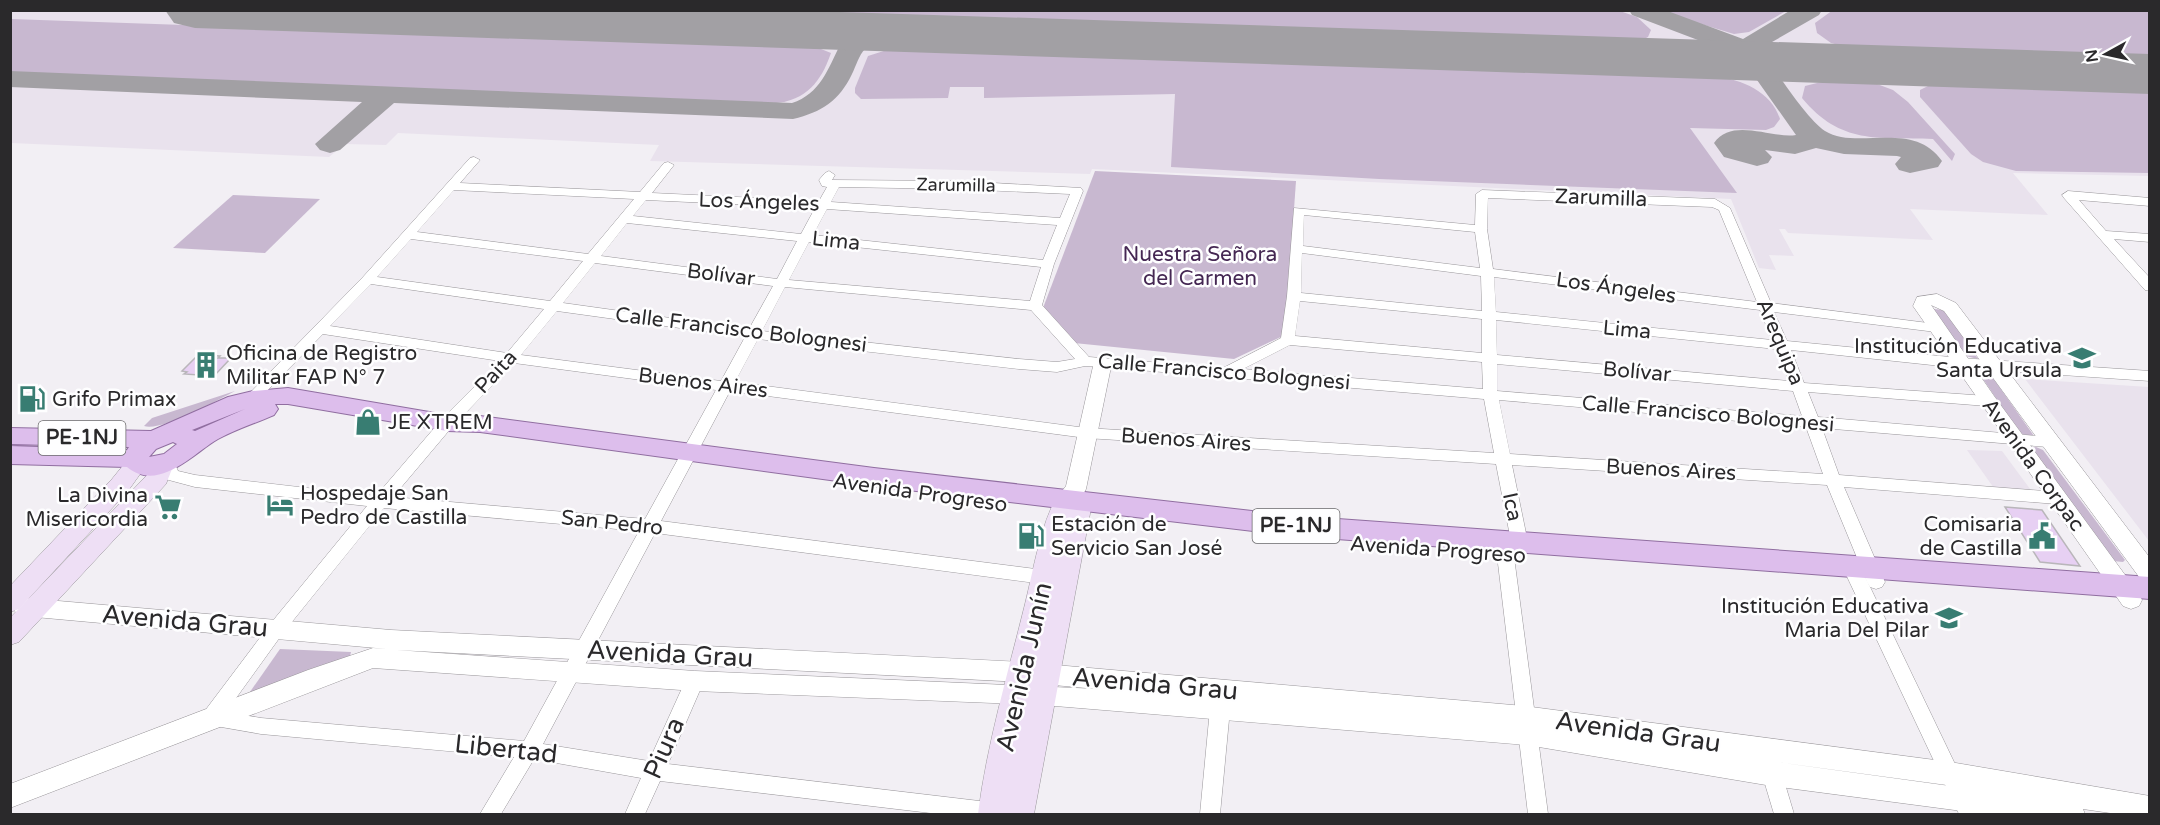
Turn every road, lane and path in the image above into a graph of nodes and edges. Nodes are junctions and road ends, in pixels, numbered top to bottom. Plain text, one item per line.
1 (474, 160) dead end
2 (668, 165) dead end
3 (452, 186) junction
4 (1482, 194) joint
5 (643, 197) junction
6 (2150, 202) edge
7 (1720, 204) joint
8 (824, 205) junction
9 (625, 219) junction
10 (1065, 222) junction
11 (1481, 229) junction
12 (2103, 234) junction
13 (407, 235) junction
14 (806, 238) junction
15 (2150, 238) edge
16 (1297, 249) junction
17 (592, 259) junction
18 (1048, 264) junction
19 (1487, 271) junction
20 (2145, 276) edge
21 (368, 280) junction
22 (781, 283) junction
23 (2150, 287) edge
24 (1294, 296) junction
25 (553, 305) junction
26 (1035, 306) junction
27 (1766, 308) junction
28 (1490, 317) junction
29 (1936, 328) junction
30 (320, 329) junction
31 (753, 334) junction
32 (1288, 339) junction
33 (1782, 345) junction
34 (511, 358) junction
35 (1491, 359) junction
36 (1094, 361) junction
37 (1960, 363) junction
38 (1993, 366) junction
39 (1224, 373) junction
40 (2150, 376) edge
41 (725, 386) junction
42 (1799, 387) junction
43 (1490, 394) junction
44 (251, 399) junction
45 (315, 399) junction
46 (1987, 401) junction
47 (447, 423) junction
48 (1811, 424) junction
49 (1086, 433) junction
50 (10, 436) edge
51 (71, 437) junction
52 (156, 438) junction
53 (2015, 440) junction
54 (2048, 442) junction
55 (189, 446) junction
56 (10, 455) edge
57 (52, 456) junction
58 (688, 457) junction
59 (1502, 460) junction
60 (136, 461) junction
61 (165, 463) junction
62 (1833, 480) junction
63 (2057, 498) junction
64 (380, 502) junction
65 (1073, 504) junction
66 (650, 526) junction
67 (1512, 549) junction
68 (1864, 574) junction
69 (2150, 575) edge
70 (1055, 578) junction
71 (2138, 594) edge
72 (10, 604) edge
73 (36, 608) junction
74 (277, 628) junction
75 (10, 635) edge
76 (583, 650) junction
77 (571, 673) junction
78 (695, 681) junction
79 (1018, 683) junction
80 (1045, 685) junction
81 (1220, 709) junction
82 (211, 718) junction
83 (1526, 725) junction
84 (529, 750) junction
85 (653, 771) junction
86 (1773, 774) junction
87 (1950, 774) junction
88 (10, 796) edge
89 (1965, 806) edge
90 (2150, 808) edge
91 (490, 814) edge
92 (635, 814) edge
93 (999, 814) edge
94 (1020, 814) edge
95 (1210, 814) edge
96 (1538, 814) edge
97 (1784, 814) edge
98 (2072, 814) edge

1 - 3 street
2 - 5 street, Paita
3 - 5 street, Los Ángeles
3 - 13 street
4 - 7 street, Zarumilla
4 - 11 street, Ica
5 - 8 street, Los Ángeles
5 - 9 street, Paita
6 - 12 street
7 - 27 street, Arequipa
8 - 10 street, Los Ángeles
8 - 10 street, Zarumilla
8 - 14 street
9 - 14 street, Lima
9 - 17 street, Paita
10 - 18 street
11 - 16 street
11 - 19 street, Ica
12 - 15 street
12 - 20 street
13 - 17 street, Bolívar
13 - 21 street
14 - 18 street, Lima
14 - 22 street
16 - 19 street, Los Ángeles
16 - 24 street
17 - 22 street, Bolívar
17 - 25 street, Paita
18 - 26 street
19 - 27 street, Los Ángeles
19 - 28 street, Ica
20 - 23 street
21 - 25 street, Calle Francisco Bolognesi
21 - 30 street
22 - 26 street, Bolívar
22 - 31 street
24 - 28 street, Lima
24 - 32 street
25 - 31 street, Calle Francisco Bolognesi
25 - 34 street, Paita
26 - 36 street
27 - 29 street, Los Ángeles
27 - 33 street, Arequipa
28 - 33 street, Lima
28 - 35 street, Ica
29 - 37 street, Avenida Corpac
29 - 38 street, Avenida Corpac
30 - 34 street, Buenos Aires
30 - 44 street
31 - 36 street, Calle Francisco Bolognesi
31 - 41 street
32 - 35 street, Bolívar
32 - 39 street
33 - 37 street, Lima
33 - 42 street, Arequipa
34 - 41 street, Buenos Aires
34 - 47 street, Paita
35 - 42 street, Bolívar
35 - 43 street, Ica
36 - 39 street, Calle Francisco Bolognesi
36 - 49 street, Avenida Junín
37 - 38 street, Lima
37 - 46 street, Avenida Corpac
38 - 40 street, Lima
38 - 54 street, Avenida Corpac
39 - 43 street, Calle Francisco Bolognesi
41 - 49 street, Buenos Aires
41 - 58 street
42 - 46 street, Bolívar
42 - 48 street, Arequipa
43 - 48 street, Calle Francisco Bolognesi
43 - 59 street, Ica
44 - 45 main road, Avenida Progreso / PE-1NJ
44 - 52 main road, Avenida Progreso / PE-1NJ
45 - 47 main road, Avenida Progreso / PE-1NJ
45 - 55 main road, Avenida Progreso / PE-1NJ
46 - 53 street, Avenida Corpac
47 - 58 main road, Avenida Progreso / PE-1NJ
47 - 64 street, Paita
48 - 53 street, Calle Francisco Bolognesi
48 - 62 street, Arequipa
49 - 59 street, Buenos Aires
49 - 65 street, Avenida Junín
50 - 51 main road, PE-1NJ
51 - 52 main road, PE-1NJ
51 - 57 main road
52 - 55 main road, PE-1NJ
52 - 60 main road, PE-1NJ
53 - 54 street, Calle Francisco Bolognesi
53 - 63 street, Avenida Corpac
54 - 69 street, Avenida Corpac
55 - 61 main road, PE-1NJ
56 - 57 main road, PE-1NJ
57 - 60 main road, PE-1NJ
58 - 65 main road, Avenida Progreso / PE-1NJ
58 - 66 street
59 - 62 street, Buenos Aires
59 - 67 street, Ica
60 - 61 main road, PE-1NJ
60 - 72 main road
61 - 64 street, San Pedro
61 - 73 main road
62 - 63 street, Buenos Aires
62 - 68 street, Arequipa
63 - 71 street, Avenida Corpac
64 - 66 street, San Pedro
64 - 74 street, Paita
65 - 67 main road, Avenida Progreso / PE-1NJ
65 - 70 main road, Avenida Junín
66 - 70 street, San Pedro
66 - 76 street
67 - 68 main road, Avenida Progreso / PE-1NJ
67 - 83 street, Ica
68 - 71 main road, Avenida Progreso / PE-1NJ
68 - 87 street, Arequipa
70 - 79 main road, Avenida Junín
70 - 80 main road, Avenida Junín
72 - 73 street, Avenida Grau
73 - 74 street, Avenida Grau
73 - 75 main road
74 - 76 street, Avenida Grau
74 - 82 street, Paita
76 - 77 street
76 - 79 street, Avenida Grau
77 - 78 street, Avenida Grau
77 - 82 street, Avenida Grau
77 - 84 street
78 - 79 street, Avenida Grau
78 - 85 street, Piura
79 - 80 street, Avenida Grau
79 - 93 main road, Avenida Junín
80 - 81 street, Avenida Grau
80 - 83 street, Avenida Grau
80 - 94 main road, Avenida Junín
81 - 83 street, Avenida Grau
81 - 95 street
82 - 84 street, Libertad
82 - 88 street
83 - 86 street, Avenida Grau
83 - 87 street, Avenida Grau
83 - 96 street, Ica
84 - 85 street, Libertad
84 - 91 street
85 - 92 street, Piura
85 - 93 street, Libertad
86 - 89 street, Avenida Grau
86 - 97 street
87 - 89 street, Arequipa
87 - 90 street, Avenida Grau
89 - 98 street, Avenida Grau

